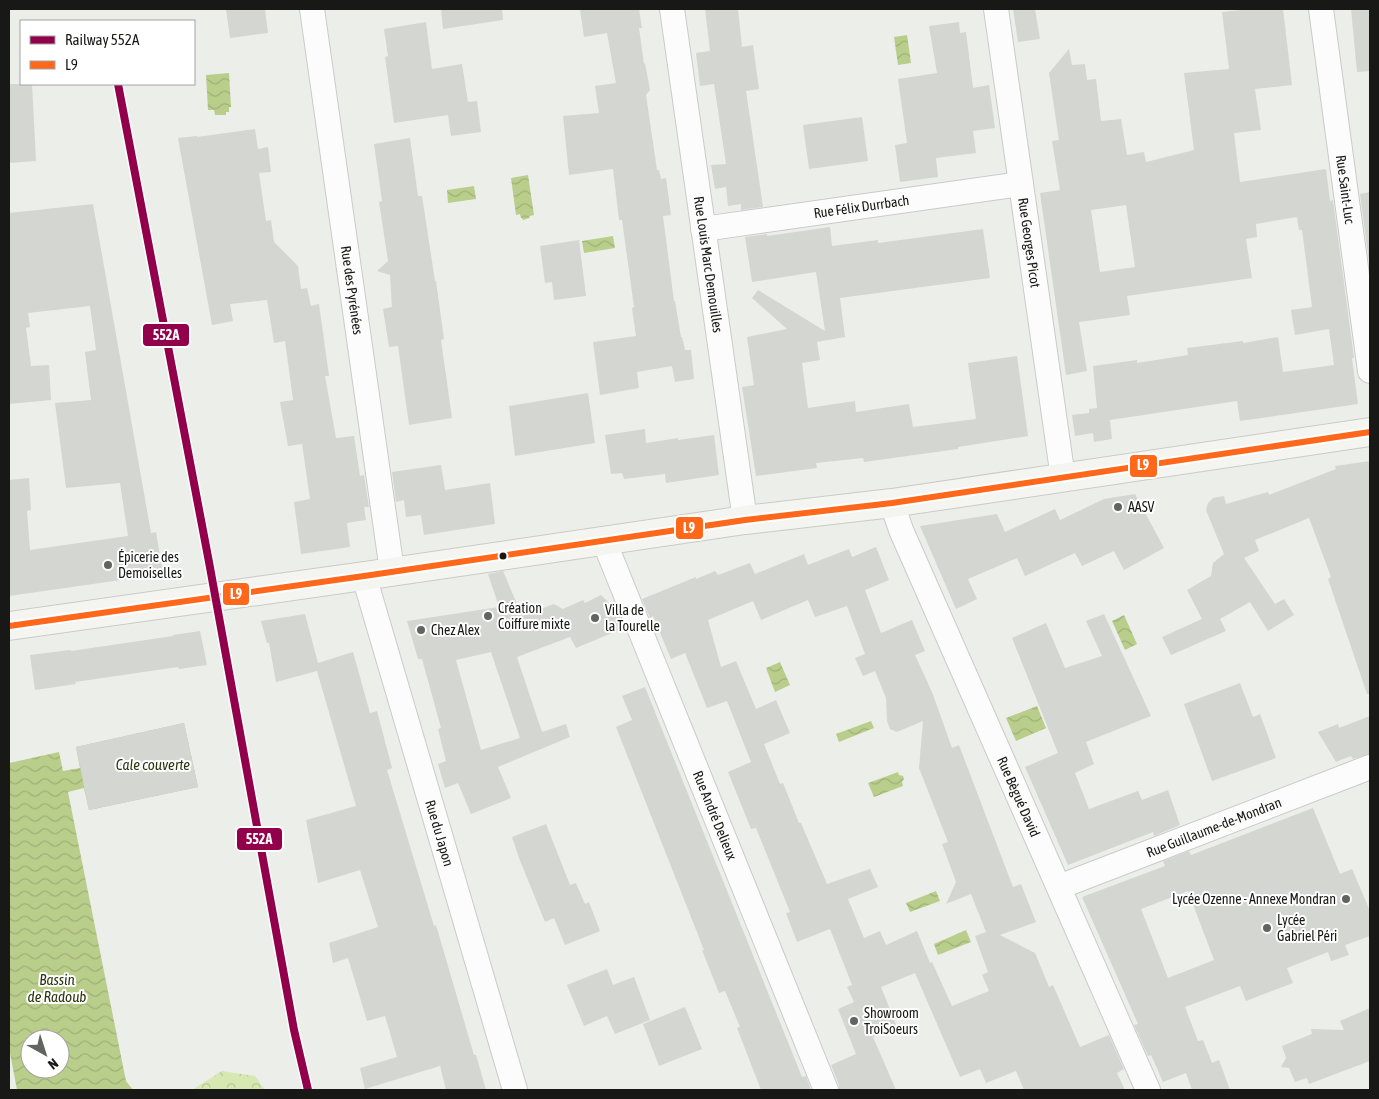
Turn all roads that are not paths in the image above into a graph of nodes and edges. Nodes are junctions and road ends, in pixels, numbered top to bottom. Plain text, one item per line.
1 (313, 9) edge
2 (672, 9) edge
3 (996, 9) edge
4 (1321, 9) edge
5 (1021, 184) junction
6 (703, 229) junction
7 (1370, 371) edge
8 (1370, 432) edge
9 (1063, 478) junction
10 (892, 503) junction
11 (745, 520) junction
12 (604, 541) junction
13 (392, 571) junction
14 (364, 576) junction
15 (9, 626) edge
16 (1370, 767) edge
17 (1059, 887) junction
18 (515, 1090) edge
19 (826, 1090) edge
20 (1148, 1090) edge

1 - 13 street, Rue des Pyrénées
2 - 6 street, Rue Louis Marc Demouilles
3 - 5 street, Rue Georges Picot
4 - 7 street, Rue Saint-Luc
5 - 6 street, Rue Félix Durrbach
5 - 9 street, Rue Georges Picot
6 - 11 street, Rue Louis Marc Demouilles
8 - 9 main road
9 - 10 main road
10 - 11 main road
10 - 17 street, Rue Bègué David
11 - 12 main road
12 - 13 main road
12 - 19 street, Rue André Delieux
13 - 14 main road
14 - 15 main road
14 - 18 street, Rue du Japon
16 - 17 street, Rue Guillaume-de-Mondran
17 - 20 street, Rue Bègué David

